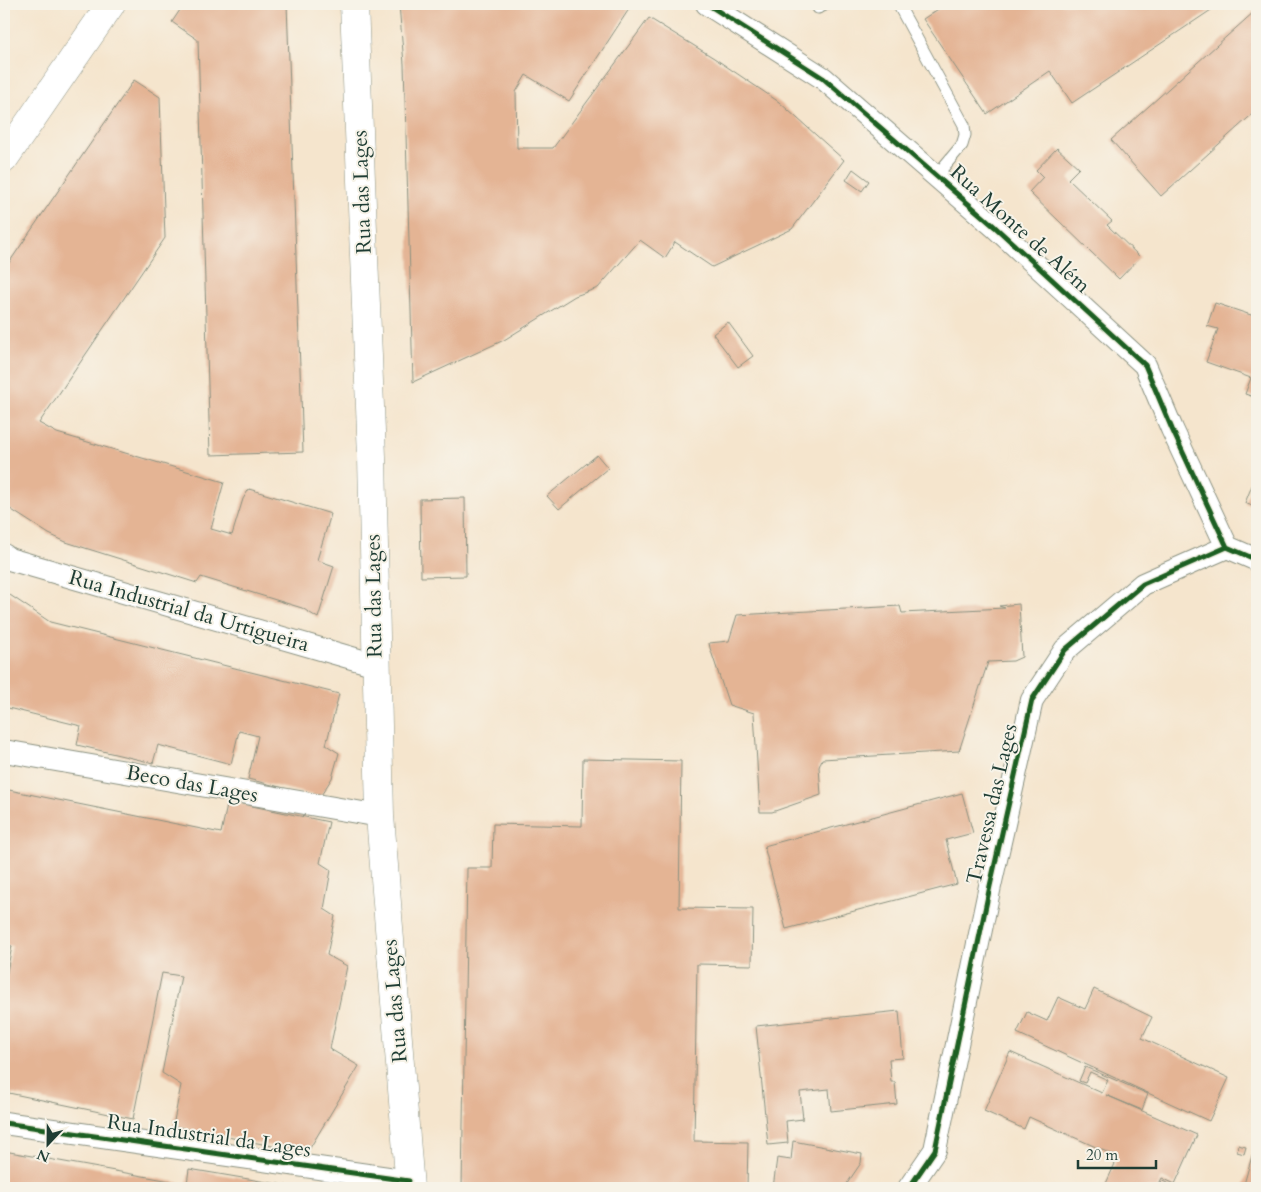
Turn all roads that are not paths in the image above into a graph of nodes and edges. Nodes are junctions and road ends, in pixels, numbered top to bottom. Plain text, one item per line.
1 (110, 4) edge
2 (354, 4) edge
3 (708, 4) edge
4 (898, 4) edge
5 (4, 159) edge
6 (936, 176) junction
7 (1227, 547) junction
8 (4, 555) edge
9 (1257, 560) edge
10 (376, 665) junction
11 (4, 751) edge
12 (380, 816) junction
13 (4, 1123) edge
14 (409, 1185) edge
15 (909, 1188) edge

1 - 5 main road
2 - 10 main road, Rua das Lages
3 - 6 street, Rua Monte de Além
4 - 6 lane
6 - 7 street, Rua Monte de Além
7 - 9 street
7 - 15 street, Travessa das Lages
8 - 10 street, Rua Industrial da Urtigueira
10 - 12 main road, Rua das Lages
11 - 12 street, Beco das Lages
12 - 14 main road, Rua das Lages
13 - 14 street, Rua Industrial da Lages

